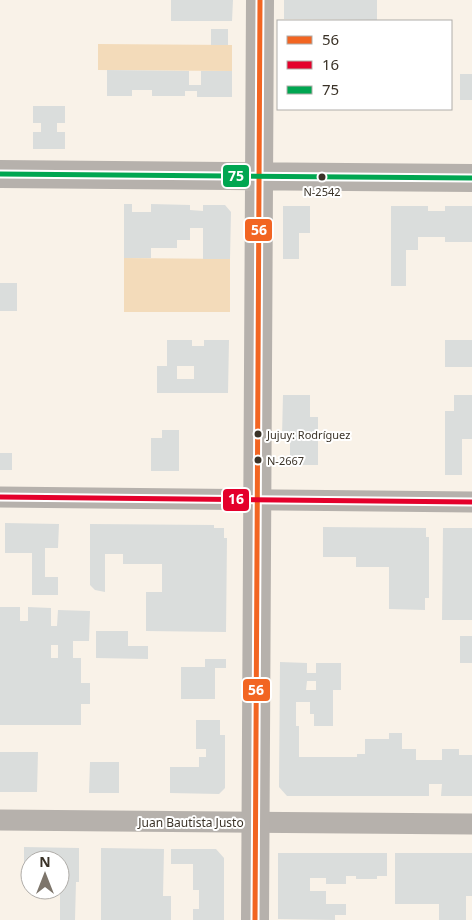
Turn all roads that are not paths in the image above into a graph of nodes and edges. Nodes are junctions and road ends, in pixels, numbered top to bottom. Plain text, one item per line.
1 (260, 0) edge
2 (0, 174) edge
3 (259, 176) junction
4 (472, 178) edge
5 (0, 497) edge
6 (257, 500) junction
7 (472, 502) edge
8 (0, 820) edge
9 (255, 822) junction
10 (472, 824) edge
11 (255, 920) edge

1 - 3 street
2 - 3 street
3 - 4 street
3 - 6 street
5 - 6 street
6 - 7 street
6 - 9 street
8 - 9 street, Juan Bautista Justo
9 - 10 street, Juan Bautista Justo
9 - 11 street

